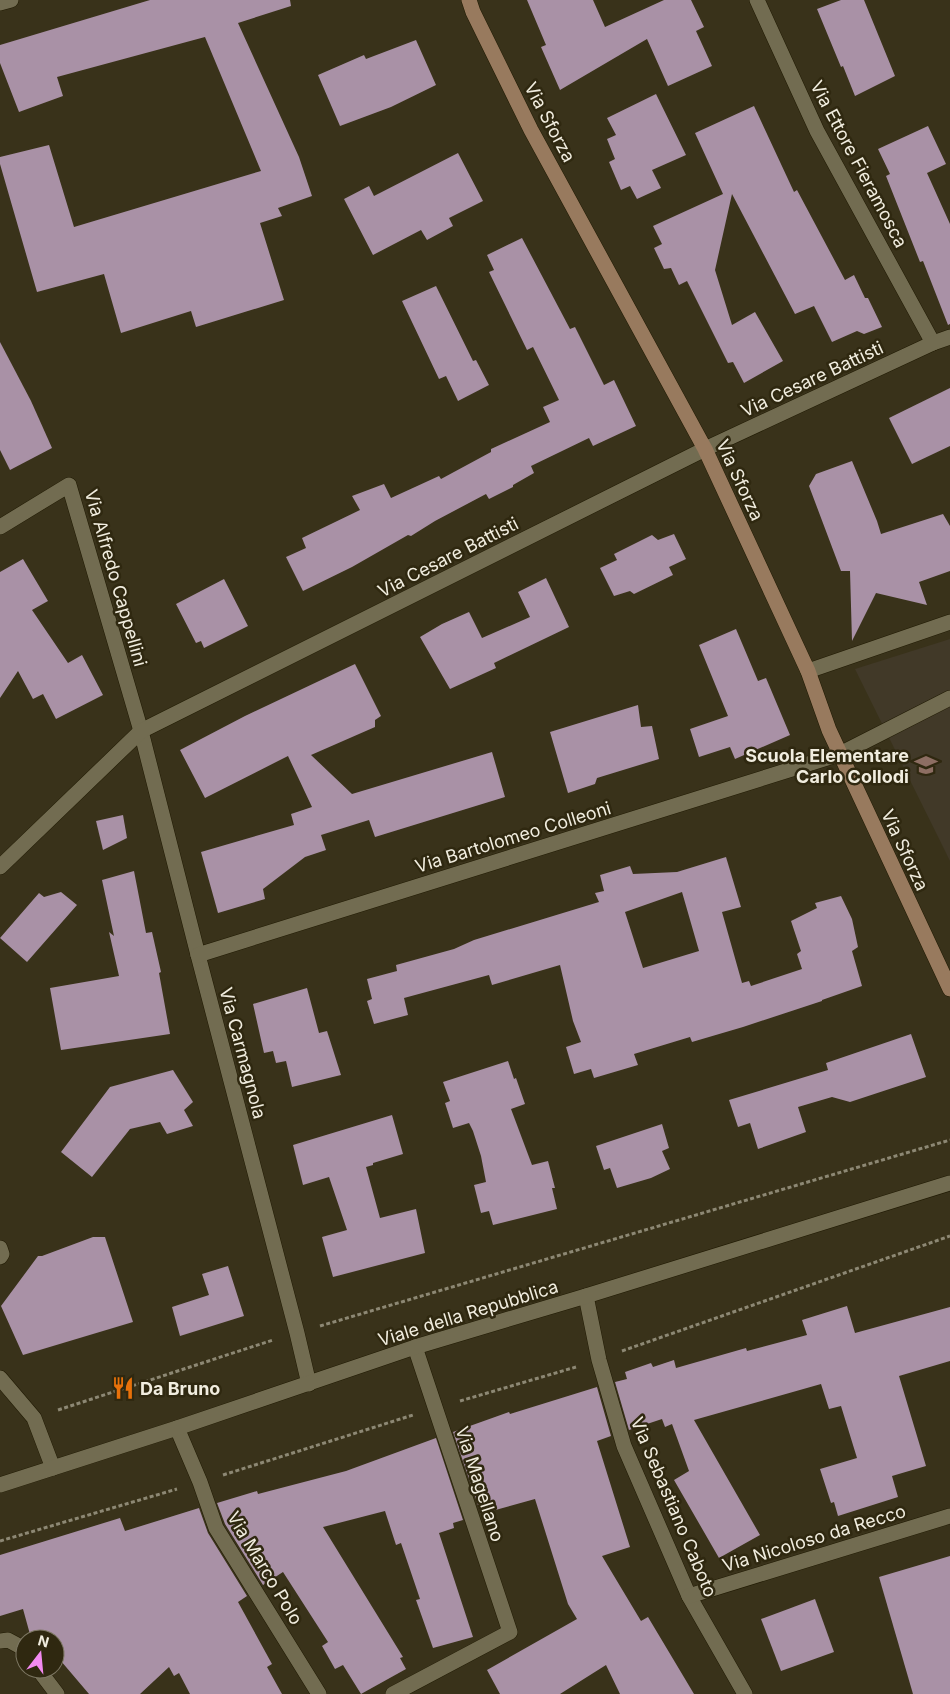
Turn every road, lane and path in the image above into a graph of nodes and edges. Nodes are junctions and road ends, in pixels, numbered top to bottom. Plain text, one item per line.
1 (10, 0) edge
2 (469, 0) edge
3 (757, 0) edge
4 (0, 3) edge
5 (950, 337) edge
6 (933, 343) junction
7 (705, 449) junction
8 (0, 527) edge
9 (950, 622) edge
10 (808, 671) junction
11 (950, 698) edge
12 (141, 731) junction
13 (840, 754) junction
14 (0, 867) edge
15 (198, 955) junction
16 (950, 989) edge
17 (950, 1140) edge
18 (950, 1183) edge
19 (950, 1236) edge
20 (0, 1248) edge
21 (0, 1257) edge
22 (586, 1296) junction
23 (315, 1327) dead end
24 (268, 1342) dead end
25 (415, 1348) junction
26 (614, 1354) dead end
27 (579, 1366) dead end
28 (0, 1378) edge
29 (309, 1384) junction
30 (458, 1402) dead end
31 (414, 1415) dead end
32 (34, 1418) junction
33 (177, 1428) junction
34 (53, 1468) junction
35 (220, 1476) dead end
36 (0, 1485) edge
37 (184, 1487) dead end
38 (950, 1516) edge
39 (0, 1541) edge
40 (689, 1596) junction
41 (0, 1642) edge
42 (15, 1644) edge
43 (46, 1679) edge
44 (57, 1694) edge
45 (319, 1694) edge
46 (393, 1694) edge
47 (745, 1694) edge

1 - 4 street
2 - 7 street, Via Sforza
3 - 6 street, Via Ettore Fieramosca
5 - 6 street, Via Cesare Battisti
6 - 7 street, Via Cesare Battisti
7 - 10 street, Via Sforza
7 - 12 street, Via Cesare Battisti
8 - 12 street, Via Alfredo Cappellini
9 - 10 street
10 - 13 street, Via Sforza
11 - 13 street, Via Bartolomeo Colleoni
12 - 14 street, Via Cesare Battisti
12 - 15 street, Via Carmagnola
13 - 15 street, Via Bartolomeo Colleoni
13 - 16 street, Via Sforza
15 - 29 street, Via Carmagnola
17 - 23 path
18 - 22 street, Viale della Repubblica
19 - 26 path
20 - 21 street
22 - 25 street, Viale della Repubblica
22 - 40 street, Via Sebastiano Caboto
24 - 32 path
25 - 29 street, Viale della Repubblica
25 - 46 street, Via Magellano
27 - 30 path
28 - 32 street
29 - 33 street, Viale della Repubblica
31 - 35 path
32 - 34 street
33 - 34 street, Viale della Repubblica
33 - 45 street, Via Marco Polo
34 - 36 street, Viale della Repubblica
37 - 39 path
38 - 40 street, Via Nicoloso da Recco
40 - 47 street, Via Sebastiano Caboto
41 - 42 street
43 - 44 street

